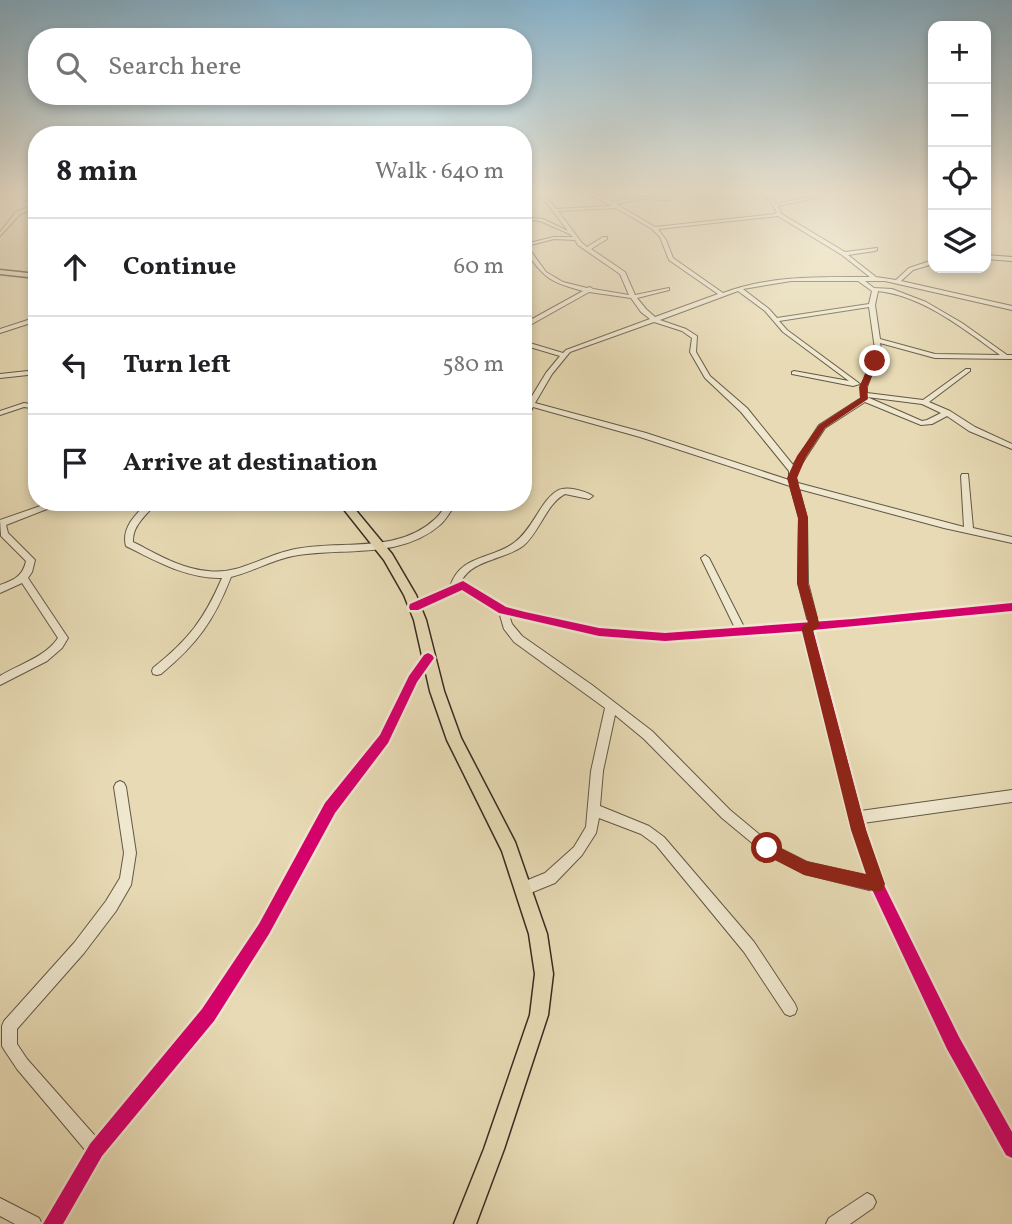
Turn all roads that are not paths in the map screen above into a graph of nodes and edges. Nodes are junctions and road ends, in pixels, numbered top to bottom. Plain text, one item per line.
1 (587, 249) edge
2 (668, 249) edge
3 (836, 249) edge
4 (869, 249) edge
5 (844, 254) junction
6 (532, 256) edge
7 (991, 257) edge
8 (1012, 259) edge
9 (928, 264) edge
10 (0, 272) edge
11 (28, 275) edge
12 (857, 278) junction
13 (874, 278) junction
14 (898, 281) junction
15 (596, 287) dead end
16 (667, 289) dead end
17 (739, 289) junction
18 (875, 289) junction
19 (587, 290) junction
20 (723, 295) junction
21 (634, 297) junction
22 (872, 305) junction
23 (1012, 308) edge
24 (654, 318) junction
25 (778, 319) junction
26 (28, 322) edge
27 (532, 322) edge
28 (0, 331) edge
29 (877, 340) junction
30 (532, 346) edge
31 (564, 355) junction
32 (1008, 356) edge
33 (968, 370) dead end
34 (28, 373) edge
35 (794, 373) dead end
36 (0, 376) edge
37 (862, 391) junction
38 (924, 402) junction
39 (28, 406) edge
40 (532, 406) joint
41 (0, 413) edge
42 (947, 413) junction
43 (1012, 447) edge
44 (793, 471) junction
45 (965, 476) dead end
46 (794, 485) junction
47 (589, 496) dead end
48 (35, 511) edge
49 (145, 511) edge
50 (351, 511) edge
51 (446, 511) edge
52 (1, 523) edge
53 (969, 530) junction
54 (1012, 540) edge
55 (381, 547) junction
56 (705, 558) dead end
57 (228, 574) junction
58 (24, 579) junction
59 (455, 587) junction
60 (0, 589) edge
61 (415, 607) junction
62 (1012, 607) edge
63 (503, 610) junction
64 (811, 627) junction
65 (742, 632) junction
66 (428, 657) junction
67 (157, 671) dead end
68 (0, 681) edge
69 (611, 707) junction
70 (120, 787) dead end
71 (1012, 796) edge
72 (595, 810) junction
73 (856, 818) junction
74 (877, 884) junction
75 (523, 889) junction
76 (790, 1009) dead end
77 (1012, 1149) edge
78 (96, 1150) junction
79 (867, 1202) dead end
80 (0, 1207) edge
81 (33, 1224) edge
82 (52, 1224) edge
83 (465, 1224) edge
84 (835, 1224) edge

1 - 21 street
2 - 20 street
3 - 5 street
4 - 5 street
5 - 13 street
6 - 19 street
7 - 8 street
9 - 14 street
10 - 11 main road
12 - 13 street
12 - 17 street
12 - 18 street
13 - 14 street
14 - 23 street
15 - 19 street
16 - 21 street
17 - 20 street
17 - 25 street
18 - 22 street
18 - 32 street
19 - 21 street
19 - 27 street
20 - 24 street
21 - 24 street
22 - 25 street
22 - 29 street
24 - 31 street
24 - 44 street
25 - 37 street
26 - 28 street
29 - 32 street
29 - 37 street
30 - 31 street
31 - 40 street
33 - 38 street
34 - 36 street
35 - 37 street
37 - 38 street
37 - 42 street
37 - 44 street
38 - 42 street
39 - 41 street
40 - 46 street
42 - 43 street
44 - 46 street
45 - 53 street
46 - 53 street
46 - 64 street
47 - 59 street
48 - 52 street
49 - 57 street
50 - 55 main road
51 - 55 street
52 - 58 street
53 - 54 street
55 - 57 street
55 - 61 main road
56 - 65 street
57 - 67 street
58 - 60 street
58 - 68 street
59 - 61 street
59 - 63 street
61 - 66 main road
62 - 64 street
63 - 65 street
63 - 69 street
64 - 65 street
64 - 73 street
66 - 75 main road
66 - 78 street
69 - 72 street
69 - 74 street
70 - 78 street
71 - 73 street
72 - 75 street
72 - 76 street
73 - 74 street
74 - 77 street
75 - 83 main road
78 - 82 street
79 - 84 street
80 - 81 street

